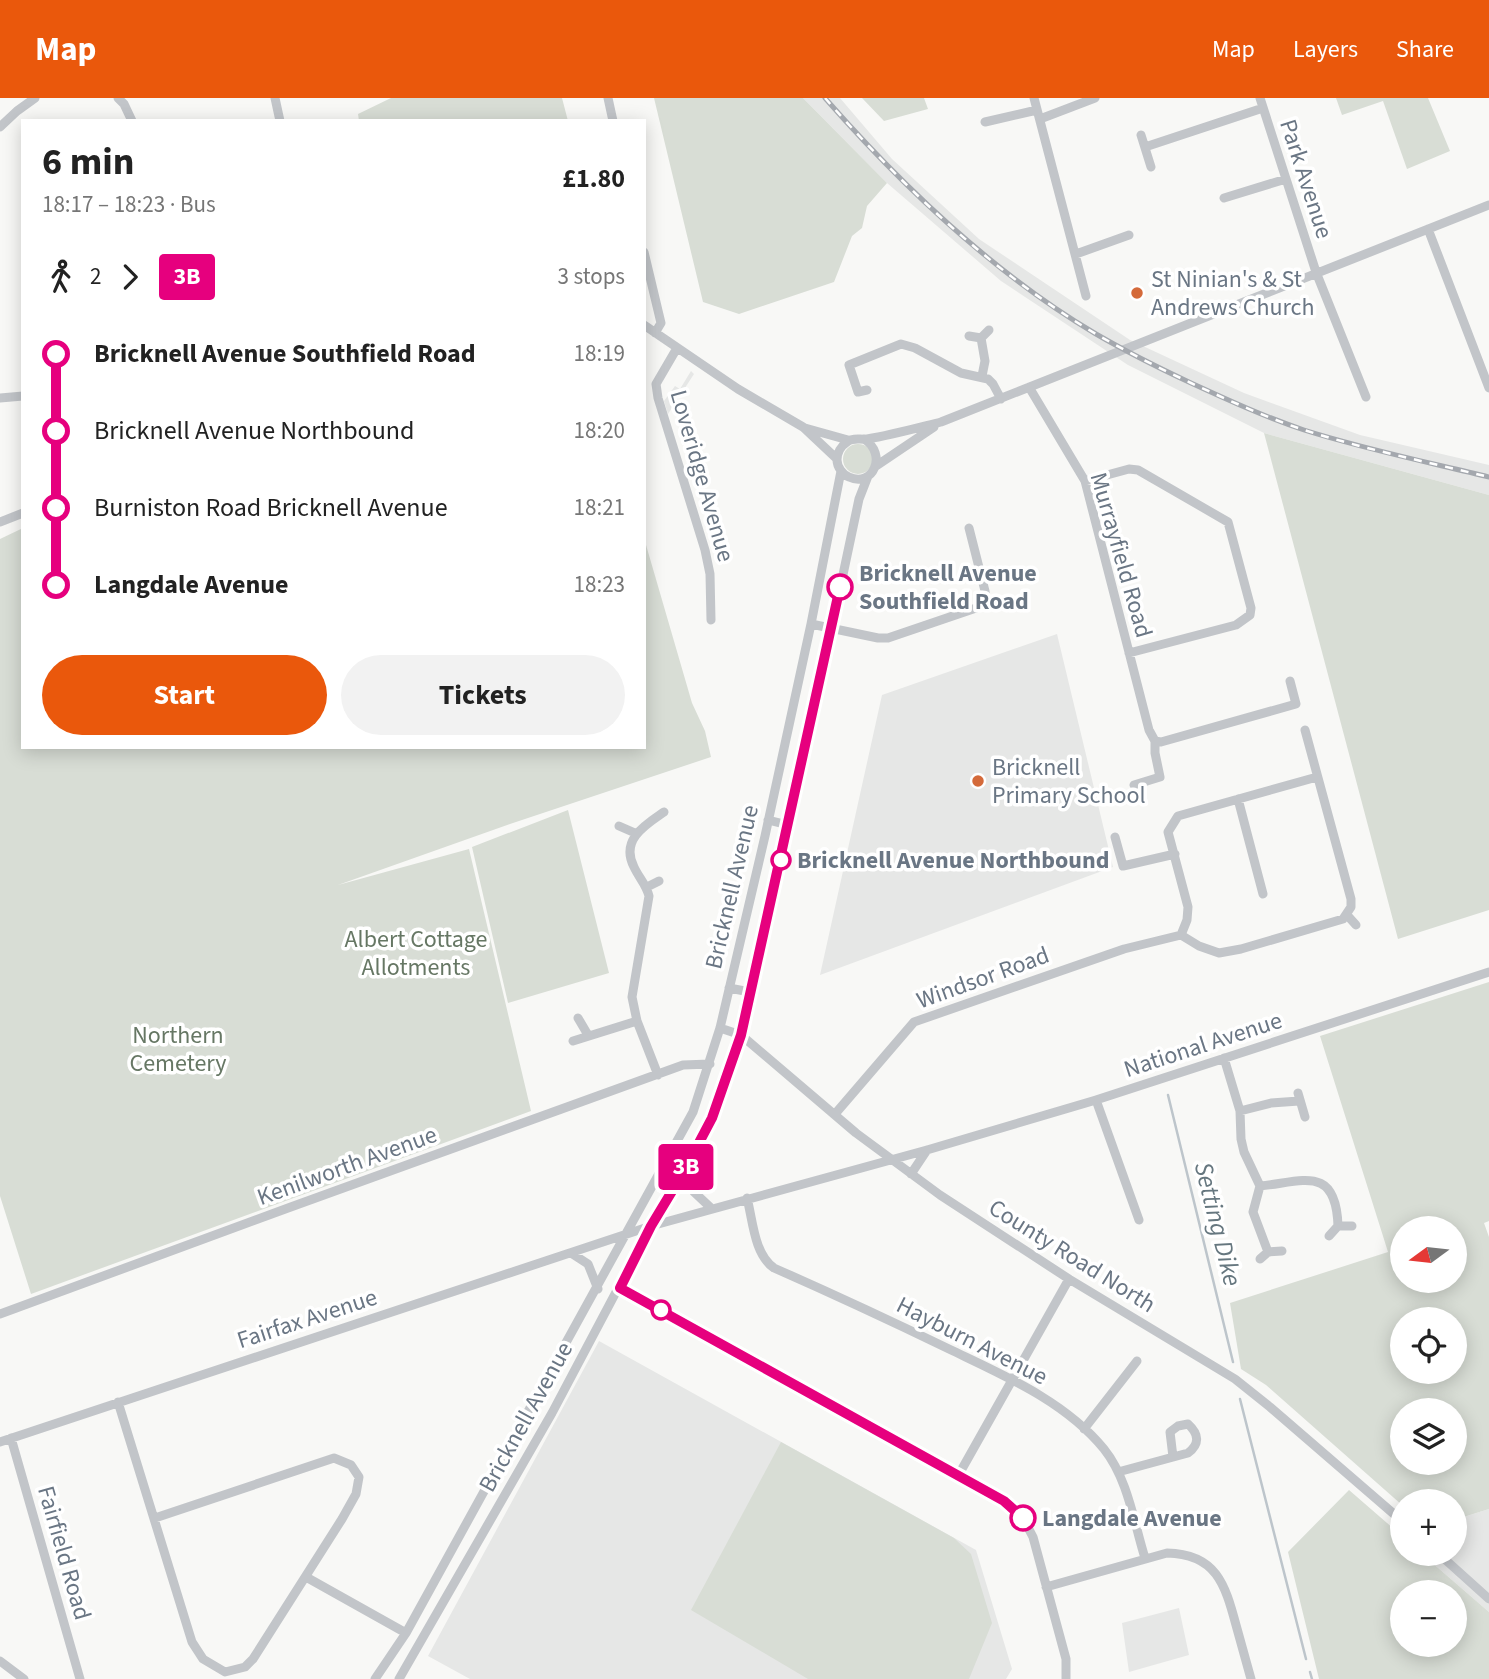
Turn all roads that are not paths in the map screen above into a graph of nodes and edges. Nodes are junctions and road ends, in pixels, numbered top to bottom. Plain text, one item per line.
1 (35, 98) edge
2 (118, 98) edge
3 (275, 98) edge
4 (607, 98) edge
5 (1034, 98) edge
6 (1095, 98) edge
7 (1260, 98) edge
8 (1263, 108) junction
9 (1038, 114) junction
10 (131, 119) edge
11 (280, 119) edge
12 (612, 119) edge
13 (985, 122) dead end
14 (0, 127) edge
15 (1141, 135) dead end
16 (1145, 147) junction
17 (1150, 167) dead end
18 (1286, 179) junction
19 (1224, 198) dead end
20 (1489, 205) edge
21 (1428, 229) junction
22 (1129, 235) dead end
23 (1076, 254) junction
24 (646, 260) edge
25 (1316, 272) junction
26 (650, 275) junction
27 (646, 284) edge
28 (1086, 296) dead end
29 (646, 326) edge
30 (989, 330) dead end
31 (655, 333) junction
32 (969, 336) dead end
33 (981, 338) junction
34 (677, 348) junction
35 (982, 376) junction
36 (1029, 387) junction
37 (1489, 388) edge
38 (867, 390) dead end
39 (21, 396) edge
40 (1366, 397) dead end
41 (0, 398) edge
42 (1001, 399) junction
43 (941, 422) junction
44 (803, 427) junction
45 (864, 439) junction
46 (848, 440) junction
47 (837, 459) junction
48 (876, 466) junction
49 (841, 471) junction
50 (868, 476) junction
51 (1084, 481) junction
52 (21, 514) edge
53 (0, 523) edge
54 (969, 528) dead end
55 (710, 620) dead end
56 (811, 624) junction
57 (832, 629) junction
58 (1129, 653) junction
59 (1290, 681) dead end
60 (1305, 730) dead end
61 (1155, 741) junction
62 (1317, 777) junction
63 (1134, 785) dead end
64 (1238, 799) junction
65 (664, 811) dead end
66 (768, 820) junction
67 (788, 825) junction
68 (619, 826) dead end
69 (635, 833) junction
70 (1115, 837) dead end
71 (1175, 854) junction
72 (660, 881) dead end
73 (647, 887) junction
74 (1263, 894) dead end
75 (1347, 915) junction
76 (1356, 925) dead end
77 (1181, 934) junction
78 (1489, 972) edge
79 (729, 988) junction
80 (750, 992) junction
81 (578, 1018) dead end
82 (637, 1021) junction
83 (720, 1028) junction
84 (588, 1035) junction
85 (741, 1035) junction
86 (573, 1041) dead end
87 (1224, 1058) junction
88 (710, 1065) junction
89 (658, 1075) junction
90 (1096, 1100) junction
91 (1240, 1111) junction
92 (693, 1112) junction
93 (835, 1114) junction
94 (1306, 1116) dead end
95 (712, 1118) junction
96 (927, 1150) junction
97 (892, 1160) junction
98 (683, 1173) junction
99 (911, 1174) junction
100 (1261, 1185) junction
101 (747, 1198) junction
102 (710, 1208) junction
103 (1139, 1220) dead end
104 (651, 1226) junction
105 (1338, 1226) junction
106 (1352, 1226) dead end
107 (627, 1234) junction
108 (1329, 1236) dead end
109 (1282, 1251) dead end
110 (1268, 1252) junction
111 (571, 1253) junction
112 (1260, 1259) dead end
113 (1069, 1279) junction
114 (620, 1288) junction
115 (598, 1289) junction
116 (0, 1314) edge
117 (1137, 1362) dead end
118 (1010, 1380) junction
119 (118, 1402) junction
120 (1084, 1429) junction
121 (12, 1438) junction
122 (0, 1442) edge
123 (1173, 1457) dead end
124 (1118, 1472) junction
125 (958, 1476) junction
126 (1390, 1511) edge
127 (155, 1518) junction
128 (448, 1553) junction
129 (1145, 1558) junction
130 (465, 1562) junction
131 (1452, 1566) edge
132 (306, 1577) junction
133 (1046, 1587) junction
134 (1489, 1599) edge
135 (406, 1633) junction
136 (0, 1661) edge
137 (24, 1679) edge
138 (80, 1679) edge
139 (375, 1679) edge
140 (399, 1679) edge
141 (1066, 1679) edge
142 (1251, 1679) edge

1 - 14 street
2 - 10 street
3 - 11 street
4 - 12 street
5 - 9 street
6 - 9 street
7 - 8 street, Park Avenue
8 - 16 street
8 - 18 street, Park Avenue
9 - 13 street
9 - 23 street
15 - 16 street
16 - 17 street
18 - 19 street
18 - 25 street, Park Avenue
20 - 21 street
21 - 25 street
21 - 37 street
22 - 23 street
23 - 28 street
24 - 26 street
25 - 36 street
25 - 40 street, Park Avenue
26 - 27 street
26 - 31 street
29 - 31 street
30 - 33 street
31 - 34 street
32 - 33 street
33 - 35 street
34 - 44 street
34 - 55 street, Loveridge Avenue
35 - 38 street
35 - 42 street
36 - 42 street
36 - 51 street, Murrayfield Road
39 - 41 street
42 - 43 street
43 - 45 street
43 - 48 street
44 - 46 street
44 - 47 street
45 - 46 street
45 - 48 street
46 - 47 street
47 - 49 street
48 - 50 street
49 - 50 street
49 - 56 street, Bricknell Avenue
50 - 57 street, Bricknell Avenue
51 - 58 street, Murrayfield Road
51 - 58 street
52 - 53 street
54 - 57 street
56 - 57 street
56 - 66 street, Bricknell Avenue
57 - 67 street, Bricknell Avenue
58 - 61 street, Murrayfield Road
59 - 61 street
60 - 62 street
61 - 63 street, Murrayfield Road
62 - 64 street
62 - 75 street
64 - 71 street
64 - 74 street
65 - 69 street
66 - 67 street
66 - 79 street, Bricknell Avenue
67 - 80 street, Bricknell Avenue
68 - 69 street
69 - 73 street
70 - 71 street
71 - 77 street
72 - 73 street
73 - 82 street
75 - 76 street
75 - 77 street
77 - 93 street, Windsor Road
78 - 87 street, National Avenue
79 - 80 street
79 - 83 street, Bricknell Avenue
80 - 85 street, Bricknell Avenue
81 - 84 street
82 - 84 street
82 - 89 street
83 - 85 street, County Road North
83 - 88 street, Bricknell Avenue
84 - 86 street
85 - 93 street, County Road North
85 - 95 street, Bricknell Avenue
87 - 90 street, National Avenue
87 - 91 street
88 - 89 street, Kenilworth Avenue
88 - 92 street, Bricknell Avenue
89 - 116 street, Kenilworth Avenue
90 - 96 street, National Avenue
90 - 103 street
91 - 94 street
91 - 100 street
92 - 95 street
92 - 107 street, Bricknell Avenue
93 - 97 street, County Road North
95 - 98 street, Bricknell Avenue
96 - 97 street, National Avenue
96 - 99 street
97 - 99 street, County Road North
97 - 101 street, National Avenue
98 - 102 street
98 - 104 street, Bricknell Avenue
99 - 113 street, County Road North
100 - 105 street
100 - 110 street
101 - 102 street, National Avenue
101 - 118 street, Hayburn Avenue
102 - 104 street, National Avenue
104 - 107 street, National Avenue
104 - 114 street, Bricknell Avenue
105 - 106 street
105 - 108 street
107 - 111 street, Fairfax Avenue
107 - 115 street, Bricknell Avenue
109 - 110 street
110 - 112 street
111 - 115 street
111 - 119 street, Fairfax Avenue
113 - 118 street
113 - 126 street, County Road North
114 - 125 street
114 - 130 street, Bricknell Avenue
115 - 128 street, Bricknell Avenue
117 - 120 street
118 - 120 street, Hayburn Avenue
118 - 125 street
119 - 121 street, Fairfax Avenue
119 - 127 street
120 - 124 street, Hayburn Avenue
121 - 122 street, Fairfax Avenue
121 - 138 street, Fairfield Road
123 - 124 street
124 - 129 street, Hayburn Avenue
125 - 133 street
127 - 132 street
127 - 132 street
128 - 130 street
128 - 135 street, Bricknell Avenue
129 - 133 street
129 - 142 street
130 - 140 street, Bricknell Avenue
131 - 134 street
132 - 135 street
133 - 141 street
135 - 139 street, Bricknell Avenue
136 - 137 street

